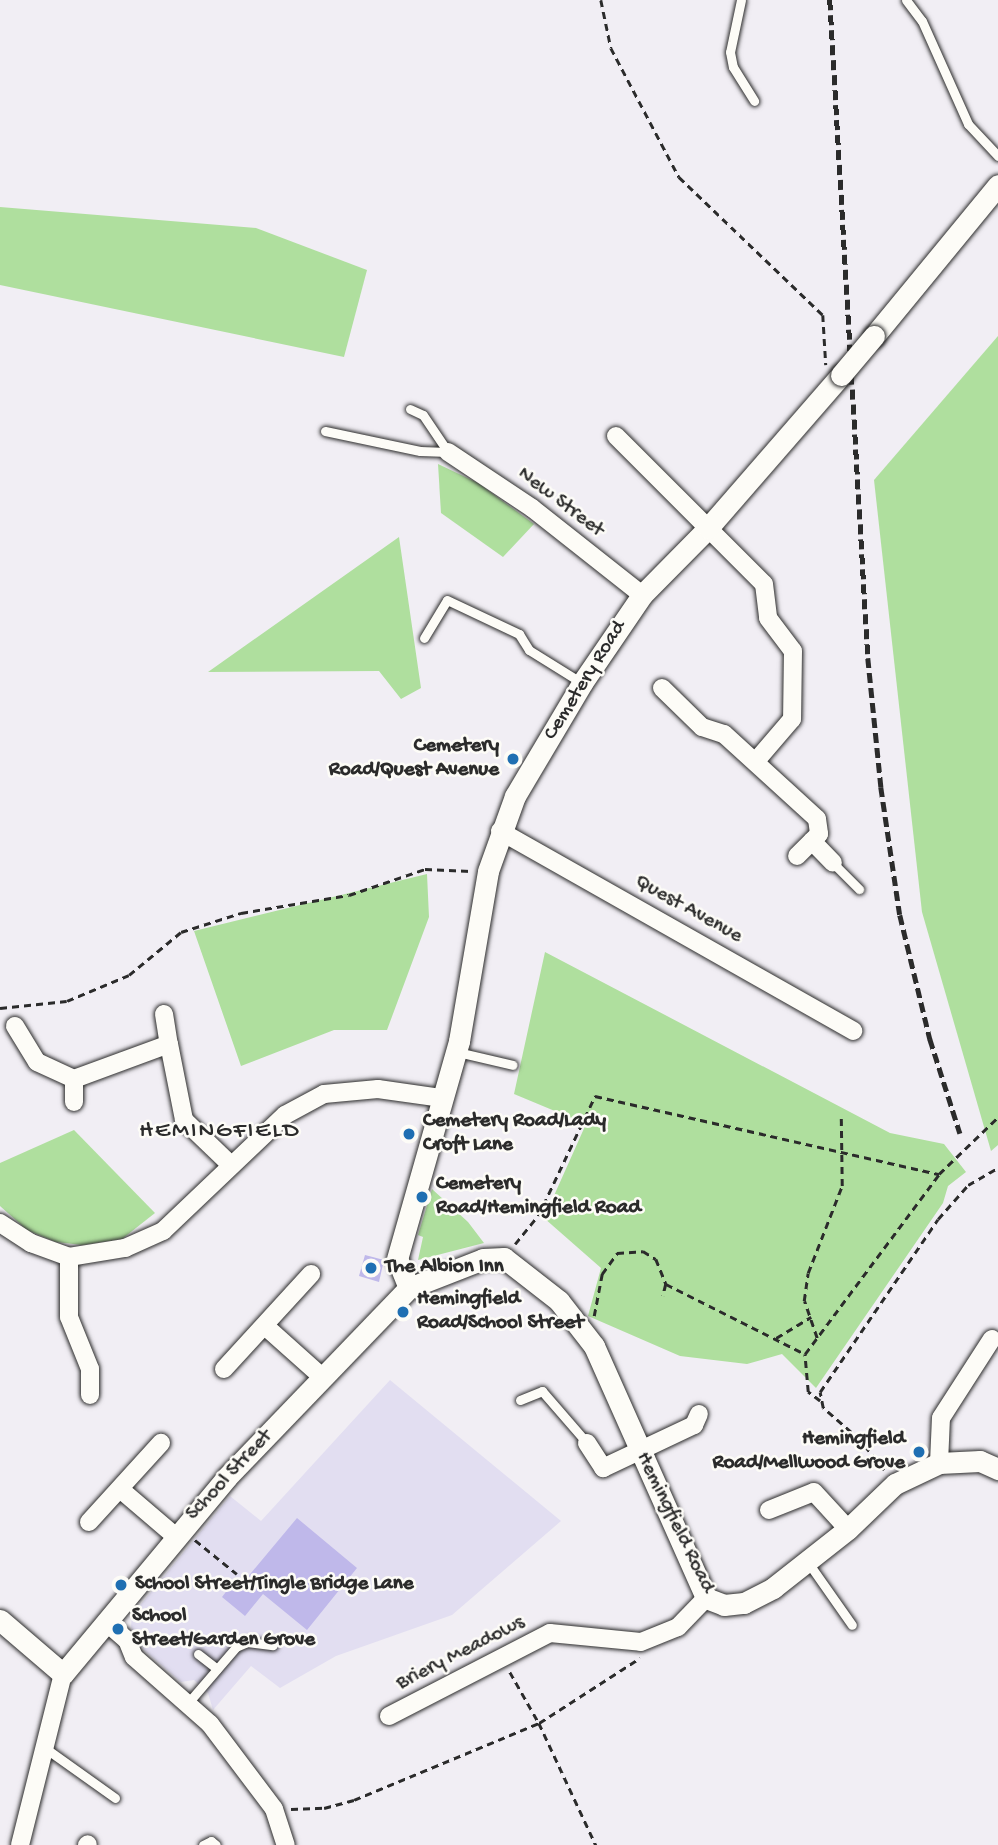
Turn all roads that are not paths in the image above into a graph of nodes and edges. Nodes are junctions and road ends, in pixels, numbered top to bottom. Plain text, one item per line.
1 (741, 0) edge
2 (906, 0) edge
3 (754, 101) dead end
4 (998, 156) edge
5 (998, 185) edge
6 (410, 409) dead end
7 (325, 431) dead end
8 (616, 436) dead end
9 (448, 452) junction
10 (708, 528) junction
11 (642, 595) junction
12 (424, 638) dead end
13 (582, 683) junction
14 (662, 688) dead end
15 (756, 761) junction
16 (500, 831) junction
17 (812, 842) junction
18 (797, 856) dead end
19 (833, 863) joint
20 (859, 889) dead end
21 (164, 1014) dead end
22 (15, 1026) dead end
23 (853, 1031) dead end
24 (169, 1044) junction
25 (456, 1052) junction
26 (513, 1065) dead end
27 (74, 1079) junction
28 (442, 1098) junction
29 (74, 1102) dead end
30 (231, 1165) junction
31 (0, 1223) edge
32 (69, 1256) junction
33 (311, 1274) dead end
34 (409, 1288) junction
35 (265, 1326) junction
36 (992, 1339) dead end
37 (224, 1370) dead end
38 (322, 1377) junction
39 (90, 1395) dead end
40 (520, 1400) dead end
41 (699, 1413) dead end
42 (161, 1443) dead end
43 (587, 1443) joint
44 (638, 1451) junction
45 (939, 1463) junction
46 (998, 1469) edge
47 (120, 1489) junction
48 (769, 1510) dead end
49 (89, 1522) dead end
50 (848, 1529) junction
51 (178, 1533) junction
52 (807, 1561) junction
53 (706, 1598) junction
54 (0, 1620) edge
55 (106, 1622) junction
56 (852, 1625) dead end
57 (273, 1644) dead end
58 (198, 1654) dead end
59 (217, 1669) junction
60 (62, 1674) junction
61 (187, 1704) junction
62 (389, 1716) dead end
63 (42, 1746) junction
64 (115, 1798) dead end
65 (20, 1845) edge
66 (203, 1845) edge
67 (216, 1845) edge
68 (286, 1845) edge

1 - 3 lane
2 - 4 lane
5 - 10 street, Cemetery Road, bridge
6 - 9 lane
7 - 9 lane
8 - 10 street
9 - 11 street, New Street
10 - 11 street, Cemetery Road
10 - 15 street
11 - 13 street, Cemetery Road
12 - 13 lane
13 - 16 street, Cemetery Road
14 - 15 street
15 - 17 street
16 - 23 street, Quest Avenue
16 - 25 street, Cemetery Road
17 - 18 street
17 - 19 street
19 - 20 lane
21 - 24 street
22 - 27 street
24 - 27 street
24 - 30 street
25 - 26 lane
25 - 28 street, Cemetery Road
27 - 29 street
28 - 30 street
28 - 34 street, Cemetery Road
30 - 32 street
31 - 32 street
32 - 39 street
33 - 35 street
34 - 38 street, School Street
34 - 44 street, Hemingfield Road
35 - 37 street
35 - 38 street
36 - 45 street
38 - 51 street, School Street
40 - 43 lane
41 - 44 street
42 - 47 street
43 - 44 street
44 - 53 street, Hemingfield Road
45 - 46 street, Hemingfield Road
45 - 50 street, Hemingfield Road
47 - 49 street
47 - 51 street
48 - 50 street
50 - 52 street, Hemingfield Road
51 - 55 street, School Street
52 - 53 street, Hemingfield Road
52 - 56 lane
53 - 62 street, Briery Meadows
54 - 60 street
55 - 60 street, School Street
55 - 61 street
57 - 59 lane
58 - 59 lane
59 - 61 lane
60 - 63 street
61 - 68 street
63 - 64 lane
63 - 65 street
66 - 67 lane

